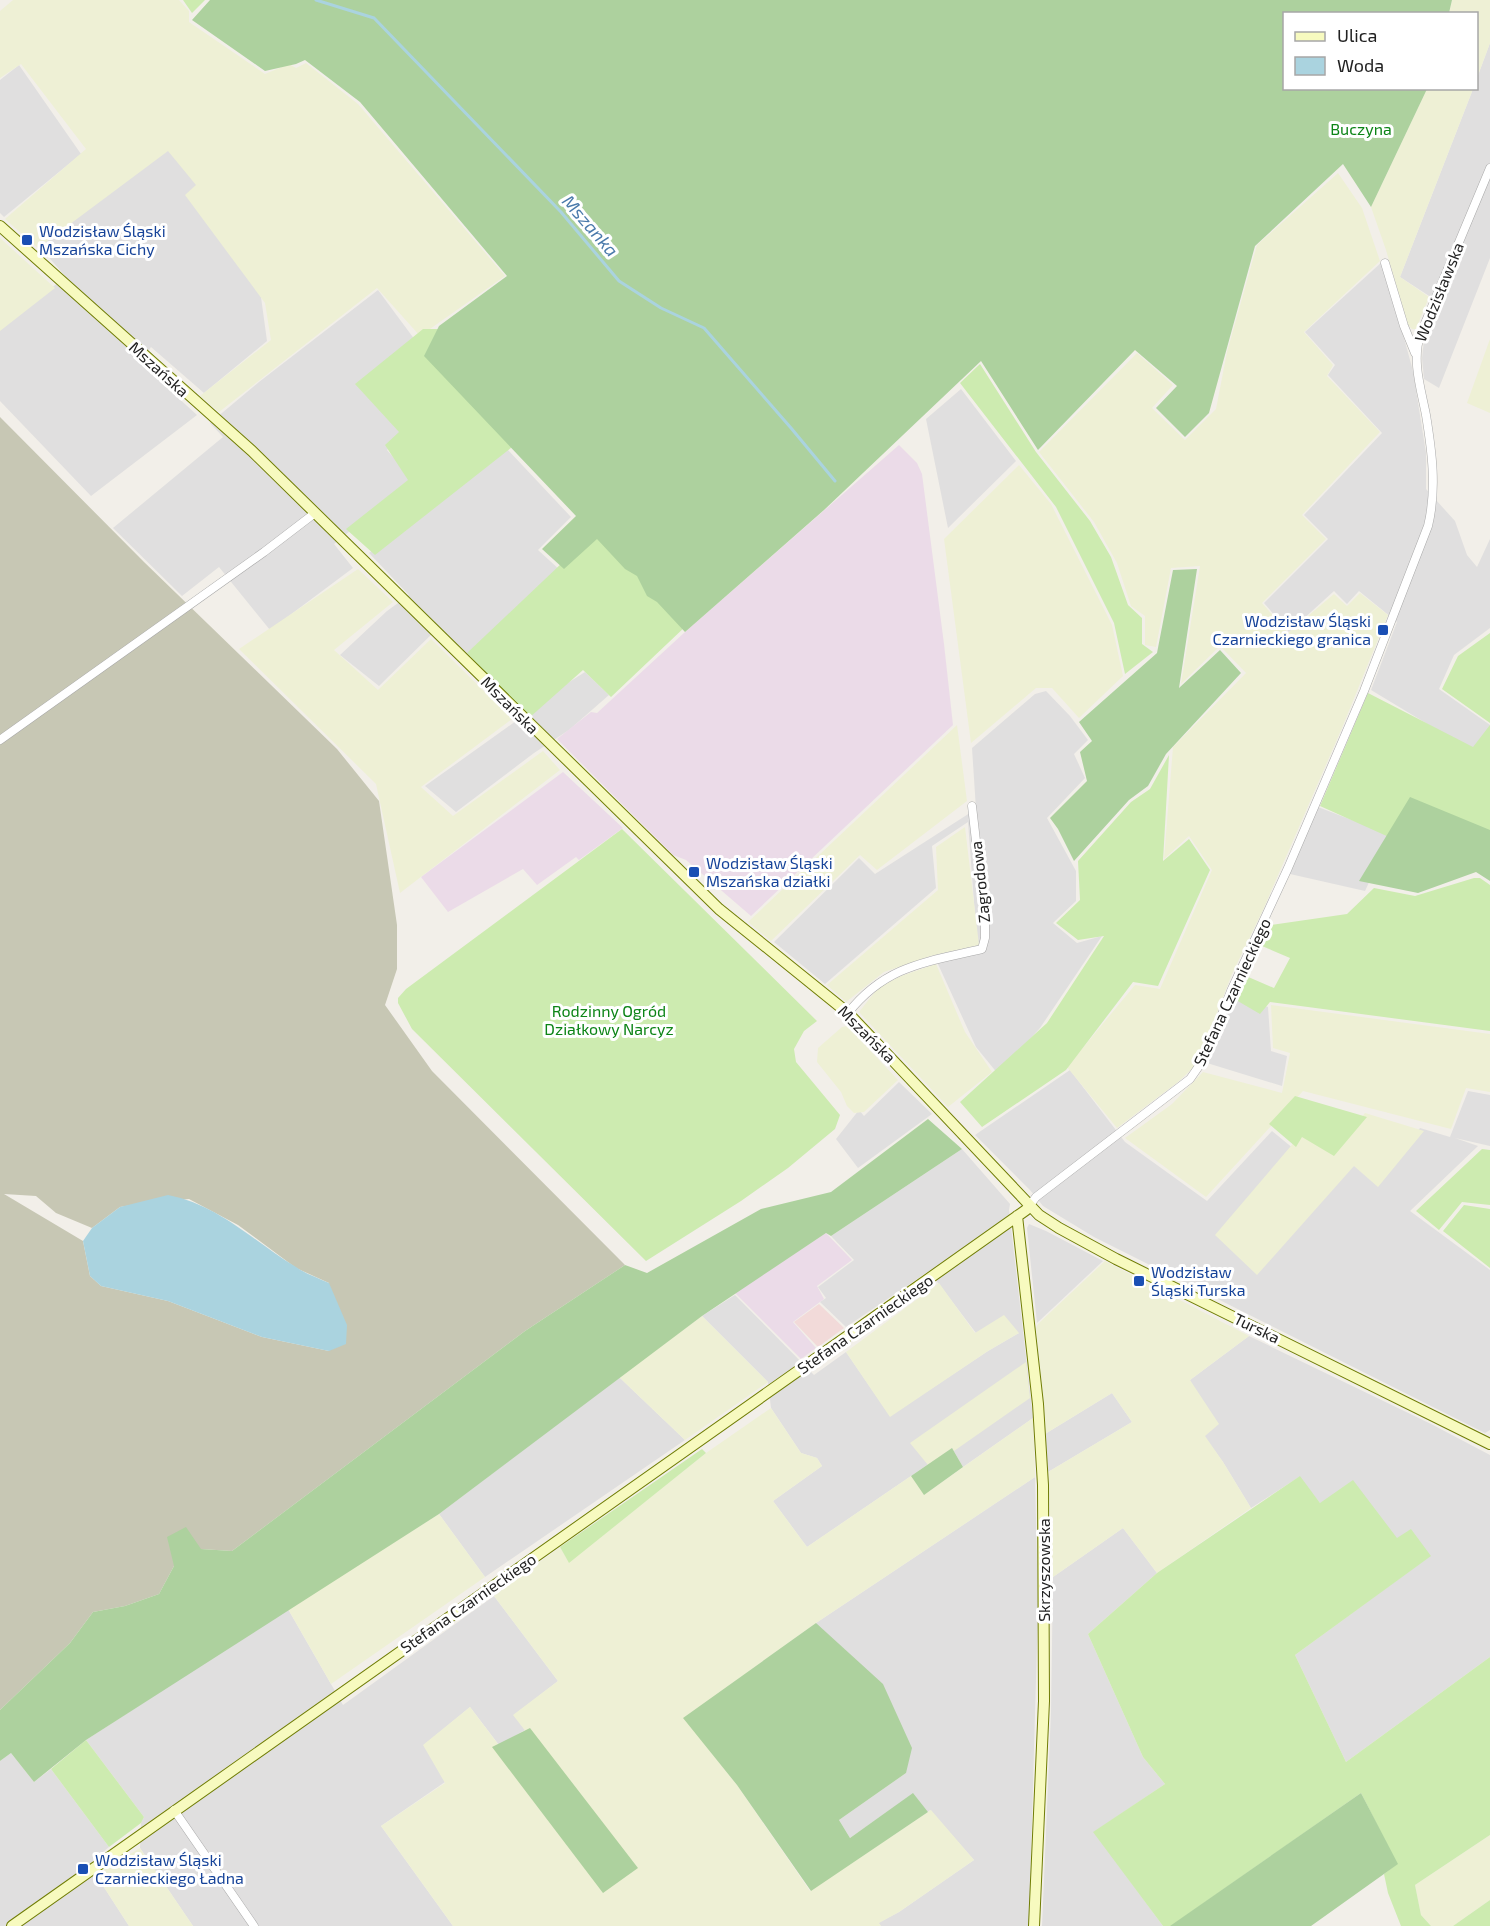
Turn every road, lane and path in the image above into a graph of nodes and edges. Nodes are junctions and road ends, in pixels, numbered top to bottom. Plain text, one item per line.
1 (1490, 168) edge
2 (0, 226) edge
3 (1385, 263) dead end
4 (1415, 353) junction
5 (1433, 492) joint
6 (315, 513) junction
7 (0, 740) edge
8 (972, 806) dead end
9 (848, 1013) junction
10 (1029, 1206) junction
11 (1017, 1216) junction
12 (1490, 1444) edge
13 (174, 1810) junction
14 (12, 1926) edge
15 (254, 1926) edge
16 (1034, 1926) edge

1 - 4 street, Wodzisławska
2 - 6 street, Mszańska
3 - 4 street
4 - 5 street, Wodzisławska
5 - 10 street, Stefana Czarnieckiego
6 - 7 street
6 - 9 street, Mszańska
8 - 9 street, Zagrodowa
9 - 10 street, Mszańska
10 - 11 street, Stefana Czarnieckiego
10 - 12 street, Turska
11 - 13 street, Stefana Czarnieckiego
11 - 16 street, Skrzyszowska
13 - 14 street, Stefana Czarnieckiego
13 - 15 street

